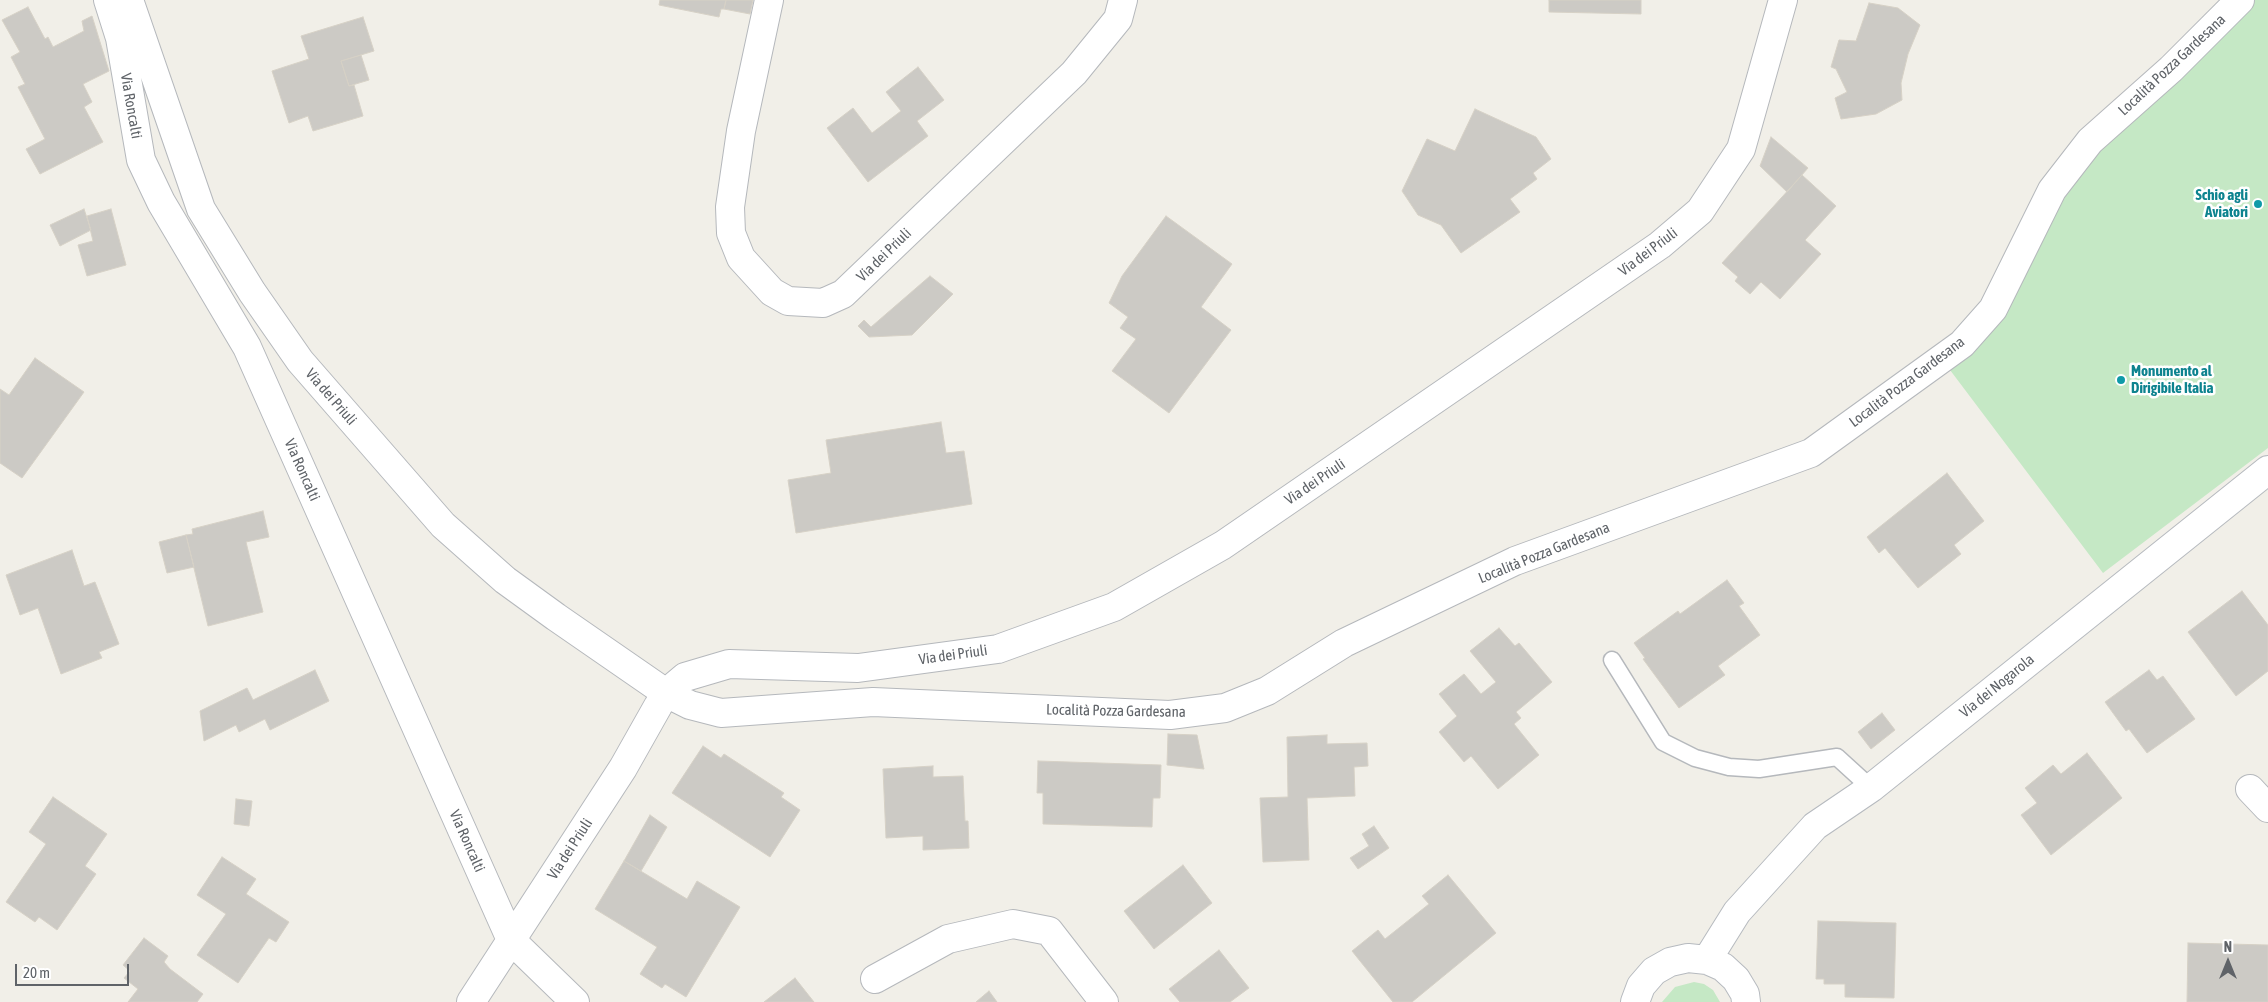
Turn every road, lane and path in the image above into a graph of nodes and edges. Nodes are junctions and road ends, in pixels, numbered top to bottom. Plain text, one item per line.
1 (108, 0) edge
2 (129, 0) edge
3 (769, 0) edge
4 (1123, 0) edge
5 (1783, 0) edge
6 (2240, 0) edge
7 (2268, 470) edge
8 (1612, 660) dead end
9 (666, 693) junction
10 (1871, 788) junction
11 (1737, 912) junction
12 (511, 940) junction
13 (1707, 960) junction
14 (875, 979) dead end
15 (1741, 990) edge
16 (471, 1002) edge
17 (575, 1002) edge
18 (1104, 1002) edge
19 (1635, 1002) edge

1 - 12 street, Via Roncalti
2 - 9 street, Via dei Priuli
3 - 4 street, Via dei Priuli
5 - 9 street, Via dei Priuli
6 - 9 street, Località Pozza Gardesana
7 - 10 street, Via dei Nogarola
8 - 10 lane
9 - 12 street, Via dei Priuli
10 - 11 street, Via dei Nogarola
11 - 13 street, Via dei Nogarola
11 - 15 street
12 - 16 street, Via dei Priuli
12 - 17 street
13 - 15 street
13 - 19 street
14 - 18 street

